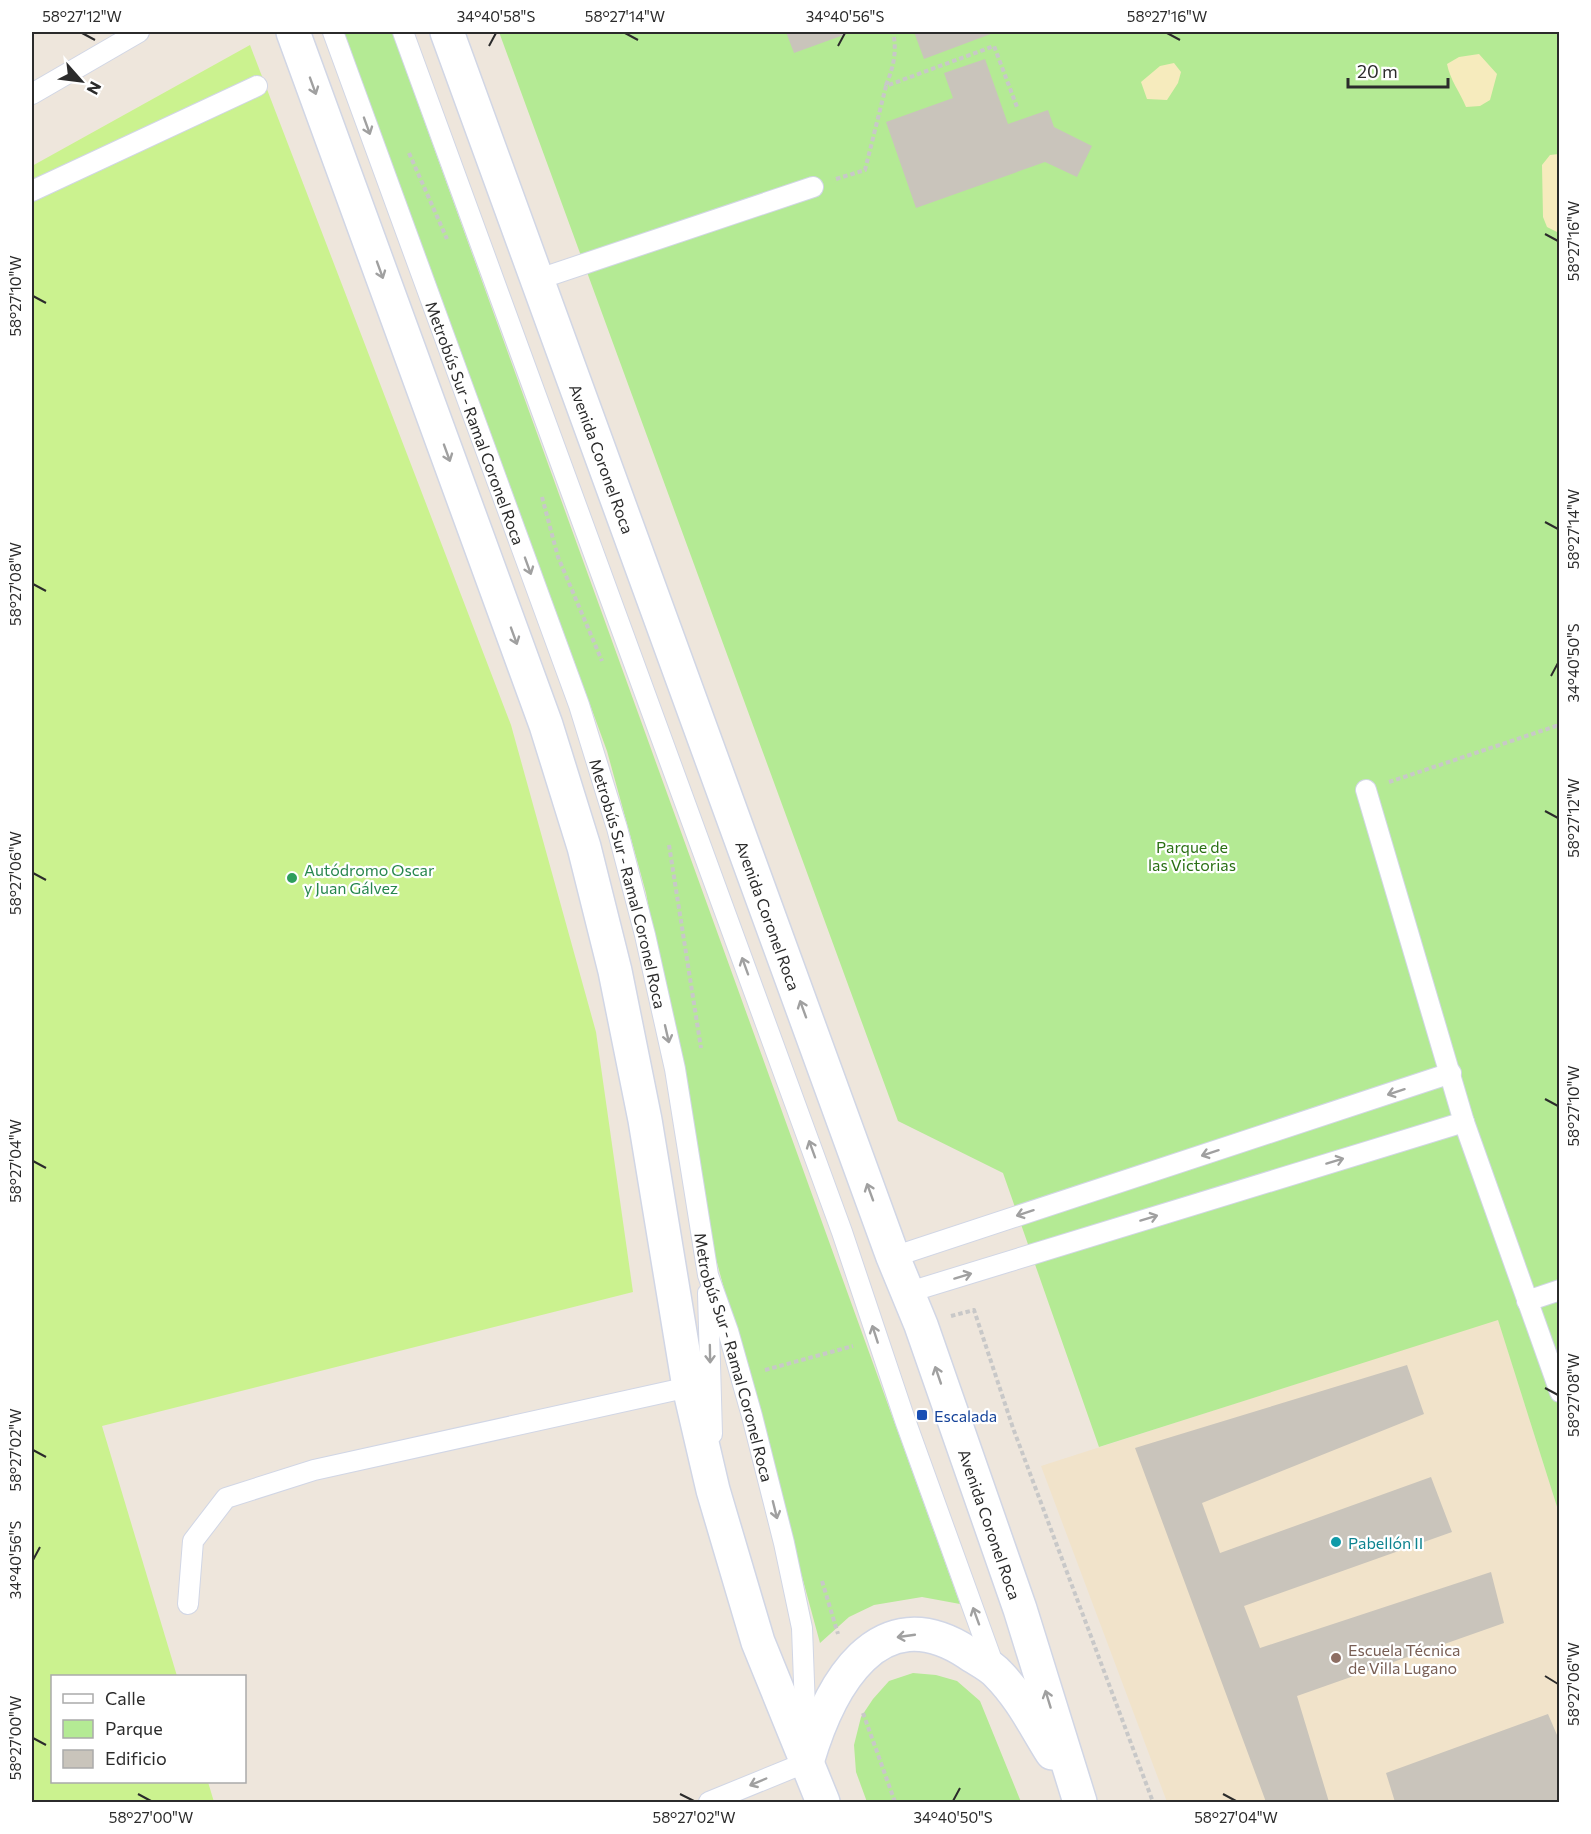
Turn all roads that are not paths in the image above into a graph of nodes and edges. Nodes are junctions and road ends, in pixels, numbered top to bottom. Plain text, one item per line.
1 (139, 32) edge
2 (293, 32) edge
3 (333, 32) edge
4 (403, 32) edge
5 (447, 32) edge
6 (34, 86) edge
7 (257, 86) dead end
8 (813, 187) road end
9 (32, 191) edge
10 (539, 279) junction
11 (1366, 790) road end
12 (1451, 1073) junction
13 (1464, 1122) junction
14 (893, 1257) junction
15 (708, 1275) junction
16 (1560, 1290) edge
17 (906, 1293) junction
18 (1527, 1301) junction
19 (1553, 1353) edge
20 (689, 1387) junction
21 (1560, 1392) edge
22 (713, 1490) junction
23 (188, 1604) dead end
24 (996, 1671) junction
25 (807, 1762) junction
26 (1079, 1799) edge
27 (709, 1803) edge
28 (823, 1803) edge

1 - 6 lane
2 -> 20 main road
3 -> 15 lane, Metrobús Sur - Ramal Coronel Roca
24 -> 4 lane
5 - 10 main road, Avenida Coronel Roca
7 - 9 lane
8 - 10 lane
14 -> 10 main road, Avenida Coronel Roca
11 - 12 lane
12 - 13 lane
12 -> 14 lane
17 -> 13 lane
13 - 18 lane
14 - 17 main road, Avenida Coronel Roca
15 -> 22 lane
15 -> 25 lane, Metrobús Sur - Ramal Coronel Roca
16 - 18 lane
26 -> 17 main road, Avenida Coronel Roca
18 - 19 lane
19 - 21 lane
20 - 22 main road
20 - 23 lane
22 - 25 main road
24 -> 25 main road
24 - 26 main road
25 -> 27 lane
25 - 28 main road

